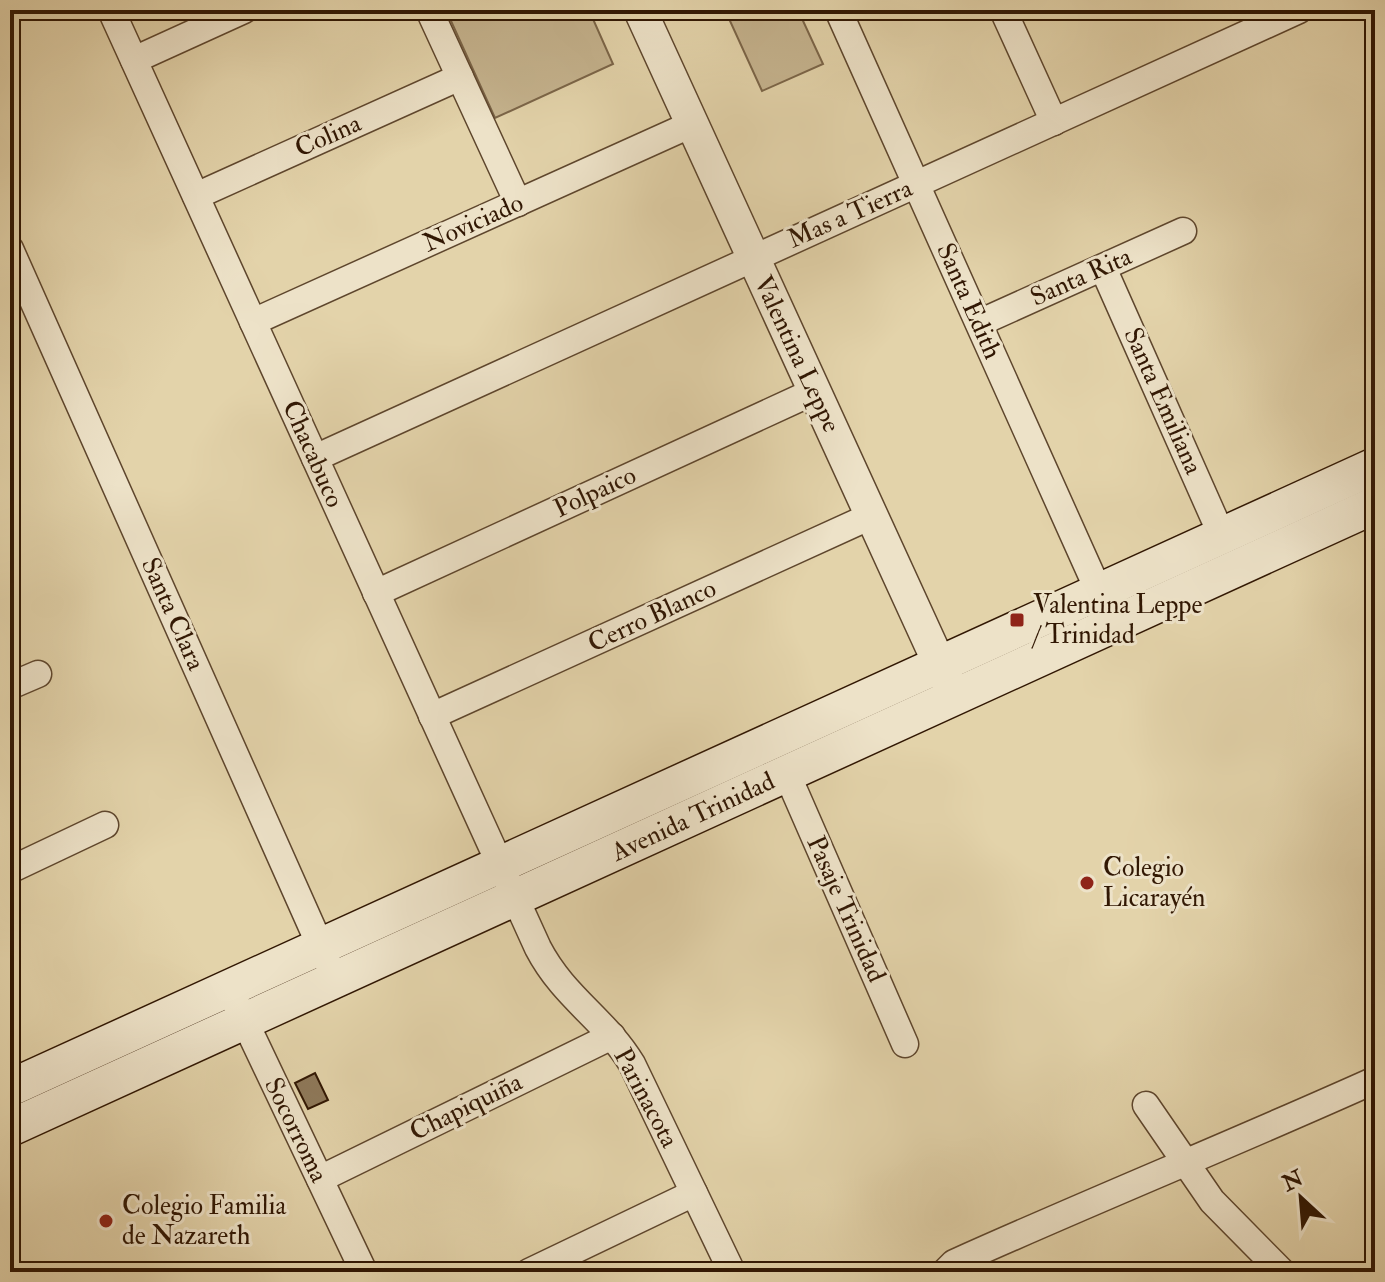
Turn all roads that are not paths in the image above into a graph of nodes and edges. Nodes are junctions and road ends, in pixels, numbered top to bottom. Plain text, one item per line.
1 (111, 10) edge
2 (244, 10) edge
3 (429, 10) edge
4 (640, 10) edge
5 (838, 10) edge
6 (1003, 10) edge
7 (1299, 10) edge
8 (134, 60) junction
9 (460, 77) junction
10 (1054, 122) junction
11 (692, 124) junction
12 (916, 184) junction
13 (196, 196) junction
14 (518, 203) junction
15 (1183, 231) dead end
16 (10, 249) edge
17 (754, 258) junction
18 (1103, 268) junction
19 (253, 322) junction
20 (979, 323) junction
21 (815, 391) junction
22 (315, 458) junction
23 (1375, 466) edge
24 (1375, 505) edge
25 (871, 516) junction
26 (1222, 536) junction
27 (1099, 592) junction
28 (376, 593) junction
29 (939, 665) junction
30 (38, 674) dead end
31 (10, 686) edge
32 (954, 697) junction
33 (432, 716) junction
34 (787, 774) junction
35 (105, 825) dead end
36 (500, 865) junction
37 (10, 870) edge
38 (515, 898) junction
39 (320, 946) junction
40 (336, 979) junction
41 (229, 988) junction
42 (244, 1021) junction
43 (612, 1036) junction
44 (905, 1044) dead end
45 (1375, 1080) edge
46 (10, 1088) edge
47 (1146, 1105) dead end
48 (10, 1128) edge
49 (1185, 1166) junction
50 (320, 1179) junction
51 (694, 1193) junction
52 (364, 1272) edge
53 (529, 1272) edge
54 (732, 1272) edge
55 (945, 1272) edge
56 (1282, 1272) edge

1 - 8 street, Chacabuco
2 - 8 street
3 - 9 street
4 - 11 street, Valentina Leppe
5 - 12 street, Santa Edith
6 - 10 street
7 - 10 street, Mas a Tierra
8 - 13 street, Chacabuco
9 - 13 street, Colina
9 - 14 street
10 - 12 street, Mas a Tierra
11 - 14 street, Noviciado
11 - 17 street, Valentina Leppe
12 - 17 street, Mas a Tierra
12 - 20 street, Santa Edith
13 - 19 street, Chacabuco
14 - 19 street, Noviciado
15 - 18 street, Santa Rita
16 - 39 street, Santa Clara
17 - 21 street, Valentina Leppe
17 - 22 street, Mas a Tierra
18 - 20 street, Santa Rita
18 - 26 street, Santa Emiliana
19 - 22 street, Chacabuco
20 - 27 street, Santa Edith
21 - 25 street, Valentina Leppe
21 - 28 street, Polpaico
22 - 28 street, Chacabuco
23 - 26 main road, Avenida Trinidad
24 - 32 main road, Avenida Trinidad
25 - 29 street, Valentina Leppe
25 - 33 street, Cerro Blanco
26 - 27 main road, Avenida Trinidad
27 - 29 main road, Avenida Trinidad
28 - 33 street, Chacabuco
29 - 32 street, Valentina Leppe
29 - 36 main road, Avenida Trinidad
30 - 31 street
32 - 34 main road, Avenida Trinidad
33 - 36 street, Chacabuco
34 - 38 main road, Avenida Trinidad
34 - 44 street, Pasaje Trinidad
35 - 37 street
36 - 38 street, Chacabuco
36 - 39 main road, Avenida Trinidad
38 - 40 main road, Avenida Trinidad
38 - 43 street, Parinacota
39 - 40 street, Santa Clara
39 - 41 main road, Avenida Trinidad
40 - 42 main road, Avenida Trinidad
41 - 42 street, Socorroma
41 - 46 main road, Avenida Trinidad
42 - 48 main road, Avenida Trinidad
42 - 50 street, Socorroma
43 - 50 street, Chapiquiña
43 - 51 street, Parinacota
45 - 49 street
47 - 49 street
49 - 55 street
49 - 56 street
50 - 52 street, Socorroma
51 - 53 street
51 - 54 street, Parinacota

